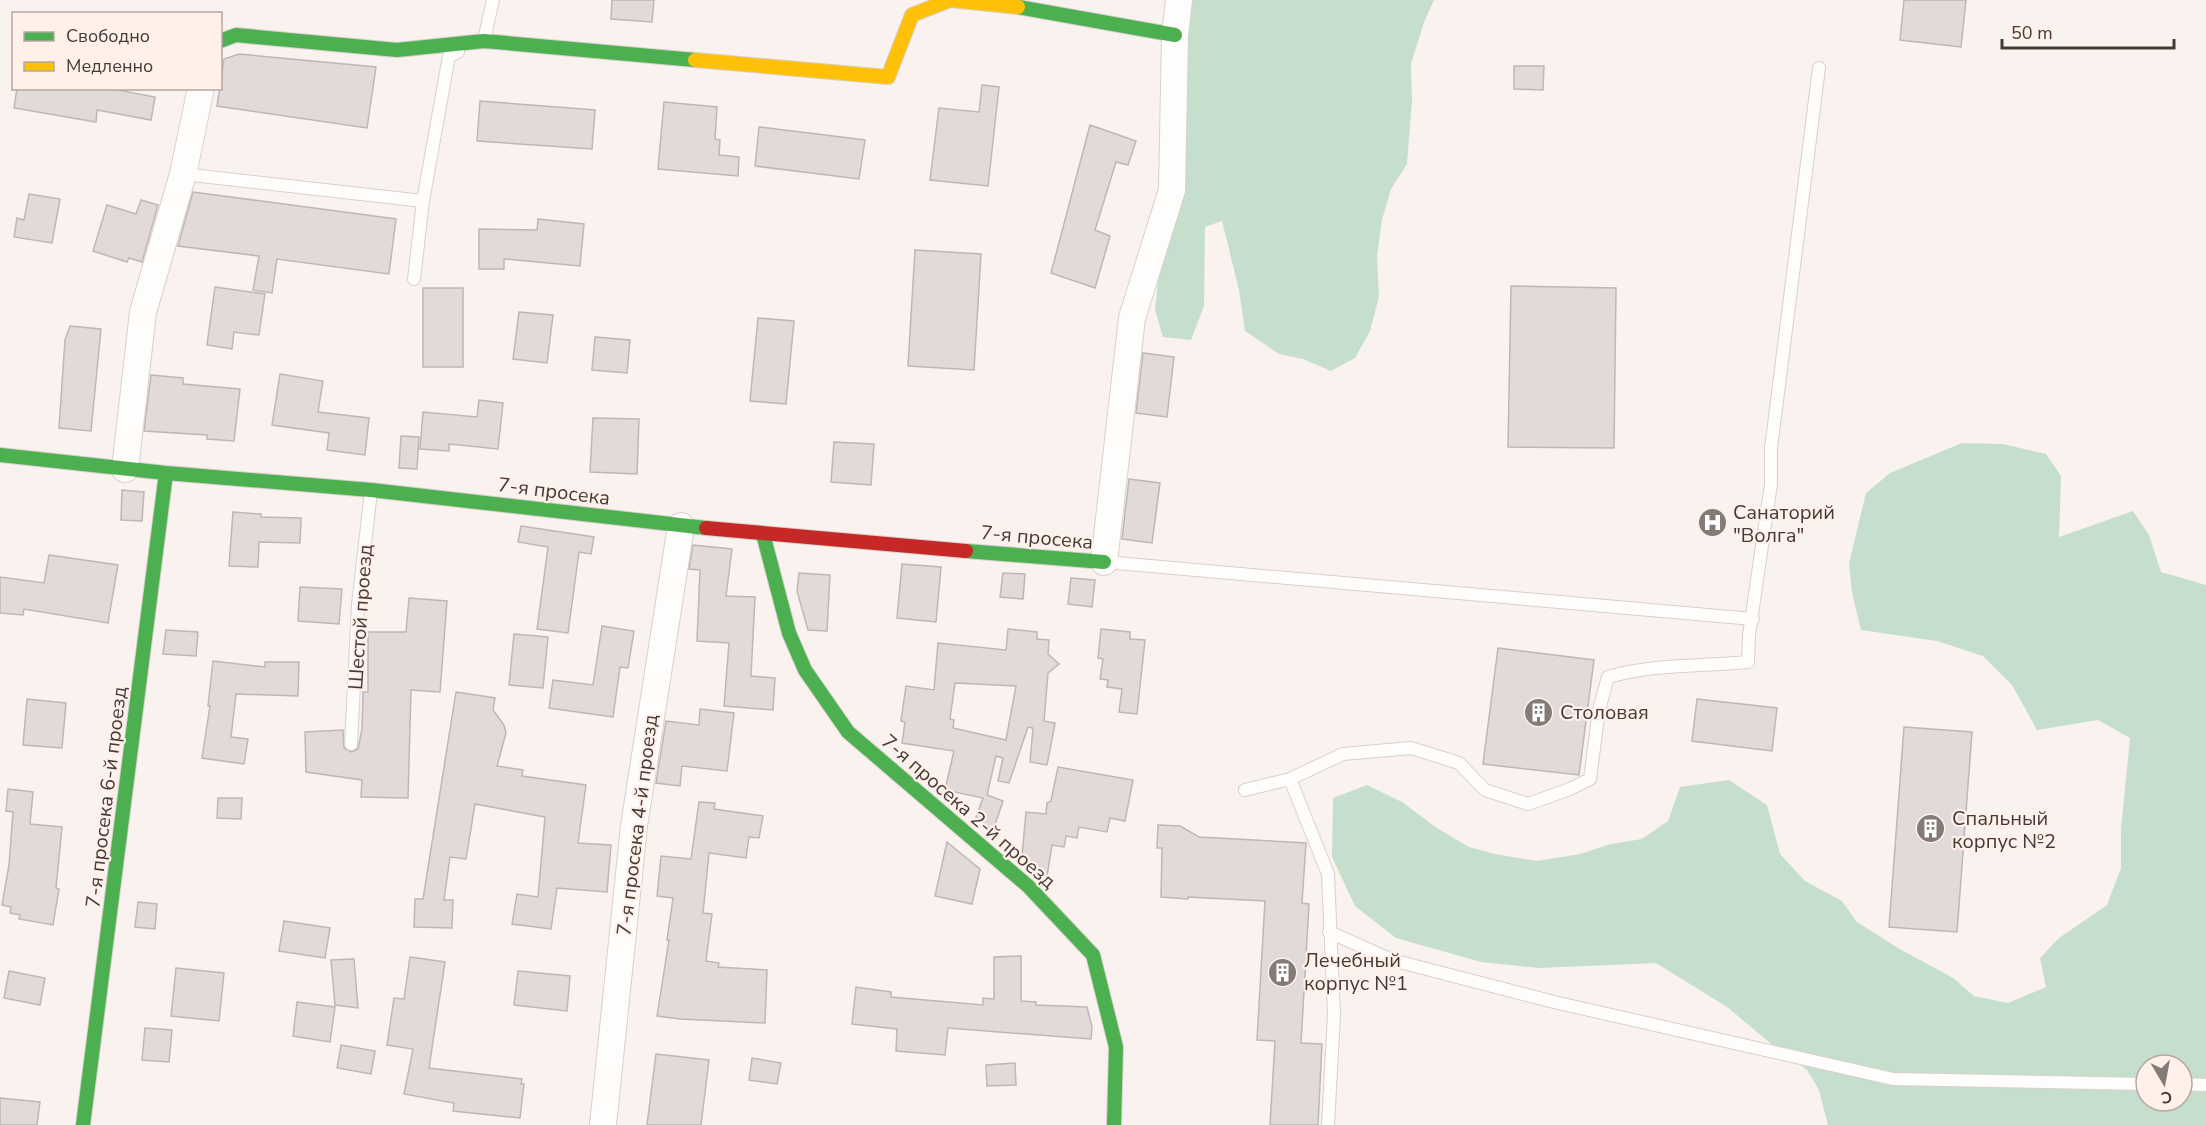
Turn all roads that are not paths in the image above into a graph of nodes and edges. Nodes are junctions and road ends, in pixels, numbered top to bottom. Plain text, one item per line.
1 (493, 0) edge
2 (1179, 0) edge
3 (1175, 35) junction
4 (222, 40) edge
5 (484, 41) junction
6 (1819, 68) dead end
7 (201, 90) edge
8 (183, 174) junction
9 (423, 201) junction
10 (414, 279) dead end
11 (0, 455) edge
12 (125, 468) junction
13 (165, 473) junction
14 (371, 490) junction
15 (681, 526) junction
16 (763, 534) junction
17 (1104, 562) junction
18 (1753, 619) junction
19 (351, 744) dead end
20 (1290, 779) junction
21 (1245, 790) dead end
22 (1329, 932) junction
23 (2134, 1084) edge
24 (83, 1125) edge
25 (603, 1125) edge
26 (1114, 1125) edge
27 (1328, 1125) edge

1 - 5 lane
2 - 3 street
3 - 5 street
3 - 17 street
4 - 5 street
5 - 9 lane
6 - 18 lane
7 - 8 street
8 - 9 lane
8 - 12 street
9 - 10 lane
11 - 12 street, 7-я просека
12 - 13 street, 7-я просека
13 - 14 street, 7-я просека
13 - 24 street, 7-я просека 6-й проезд
14 - 15 street, 7-я просека
14 - 19 lane, Шестой проезд
15 - 16 street, 7-я просека
15 - 25 street, 7-я просека 4-й проезд
16 - 17 street, 7-я просека
16 - 26 street, 7-я просека 2-й проезд
17 - 18 lane
18 - 20 lane
20 - 21 lane
20 - 22 lane
22 - 23 lane
22 - 27 lane

